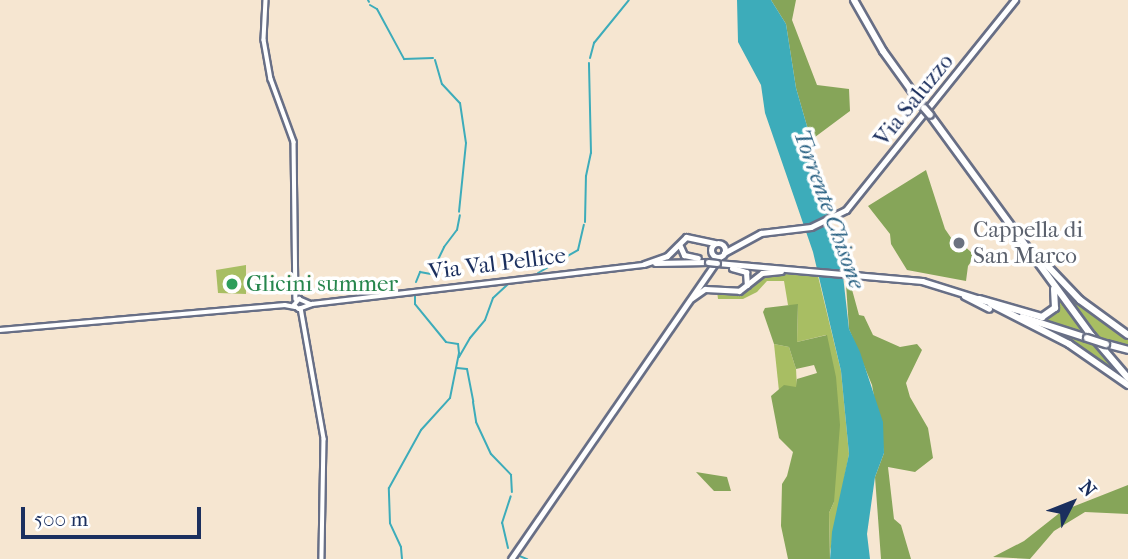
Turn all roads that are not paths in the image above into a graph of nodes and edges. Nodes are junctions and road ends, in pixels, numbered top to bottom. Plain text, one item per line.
1 (266, 0) edge
2 (856, 0) edge
3 (1015, 0) edge
4 (703, 241) junction
5 (680, 243) junction
6 (1026, 244) junction
7 (714, 259) junction
8 (644, 264) junction
9 (797, 270) junction
10 (699, 284) junction
11 (746, 287) junction
12 (709, 288) junction
13 (948, 288) junction
14 (979, 299) junction
15 (299, 304) junction
16 (990, 307) junction
17 (682, 311) junction
18 (0, 330) edge
19 (1128, 335) edge
20 (1128, 350) edge
21 (1128, 377) edge
22 (1128, 385) edge
23 (321, 559) edge
24 (510, 559) edge

1 - 15 street
2 - 6 highway, bridge
3 - 7 main road, Via Saluzzo
4 - 5 main road
4 - 7 main road
4 - 7 main road
5 - 7 main road
5 - 8 main road
6 - 14 highway
6 - 19 highway
6 - 21 highway
7 - 8 main road
7 - 9 main road
7 - 10 main road
7 - 11 main road
7 - 12 main road
8 - 15 street, Via Val Pellice
9 - 11 main road
9 - 13 main road
10 - 12 main road
10 - 17 main road
11 - 12 main road
12 - 17 main road
13 - 14 main road
13 - 16 main road
14 - 16 main road
15 - 18 street
15 - 23 street
16 - 20 highway, bridge
16 - 22 highway
17 - 24 main road

